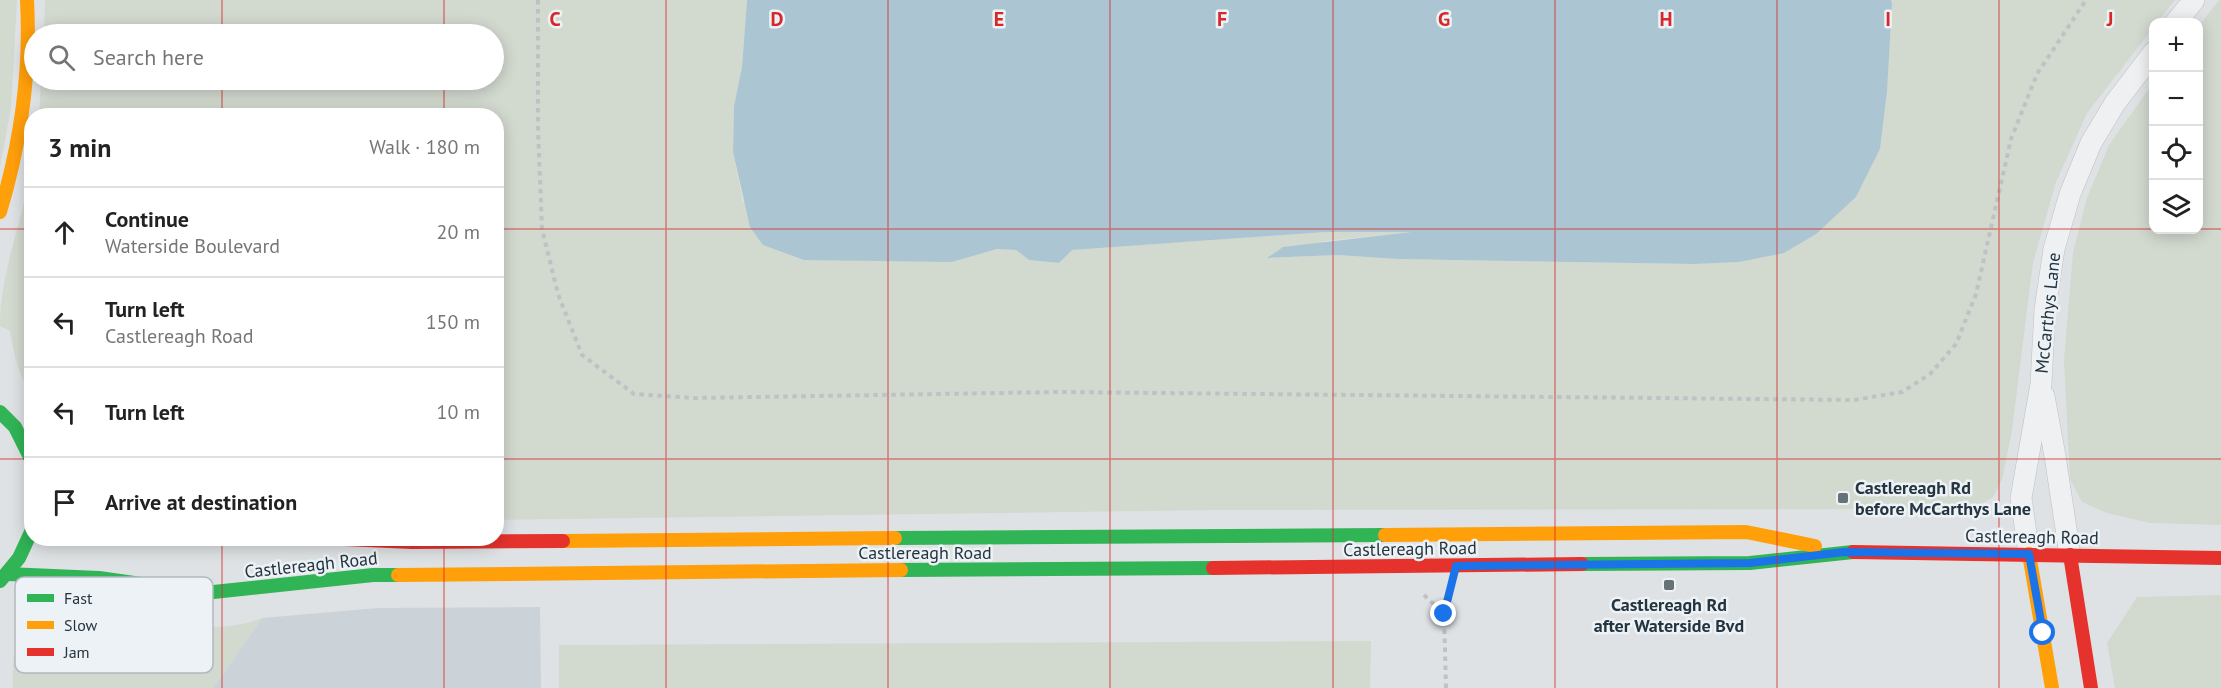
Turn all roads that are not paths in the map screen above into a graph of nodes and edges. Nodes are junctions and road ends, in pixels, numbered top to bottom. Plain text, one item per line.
1 (27, 0) edge
2 (2194, 0) edge
3 (2179, 18) edge
4 (27, 24) edge
5 (2149, 59) edge
6 (25, 90) edge
7 (0, 212) edge
8 (2041, 384) junction
9 (0, 412) edge
10 (15, 427) junction
11 (24, 433) edge
12 (24, 445) edge
13 (504, 541) edge
14 (27, 546) edge
15 (1844, 552) junction
16 (2029, 554) junction
17 (2070, 555) junction
18 (2221, 558) edge
19 (4, 578) edge
20 (213, 592) edge
21 (2052, 688) edge
22 (2091, 688) edge

1 - 4 main road
2 - 3 street
5 - 8 street, McCarthys Lane
6 - 7 main road
8 - 16 street, McCarthys Lane
8 - 17 street, McCarthys Lane
9 - 10 main road
10 - 11 main road
10 - 12 main road
13 - 15 main road, Castlereagh Road
14 - 19 main road
15 - 16 main road, Castlereagh Road
15 - 20 main road, Castlereagh Road
16 - 17 main road, Castlereagh Road
16 - 21 main road
17 - 18 main road, Castlereagh Road
17 - 22 main road

